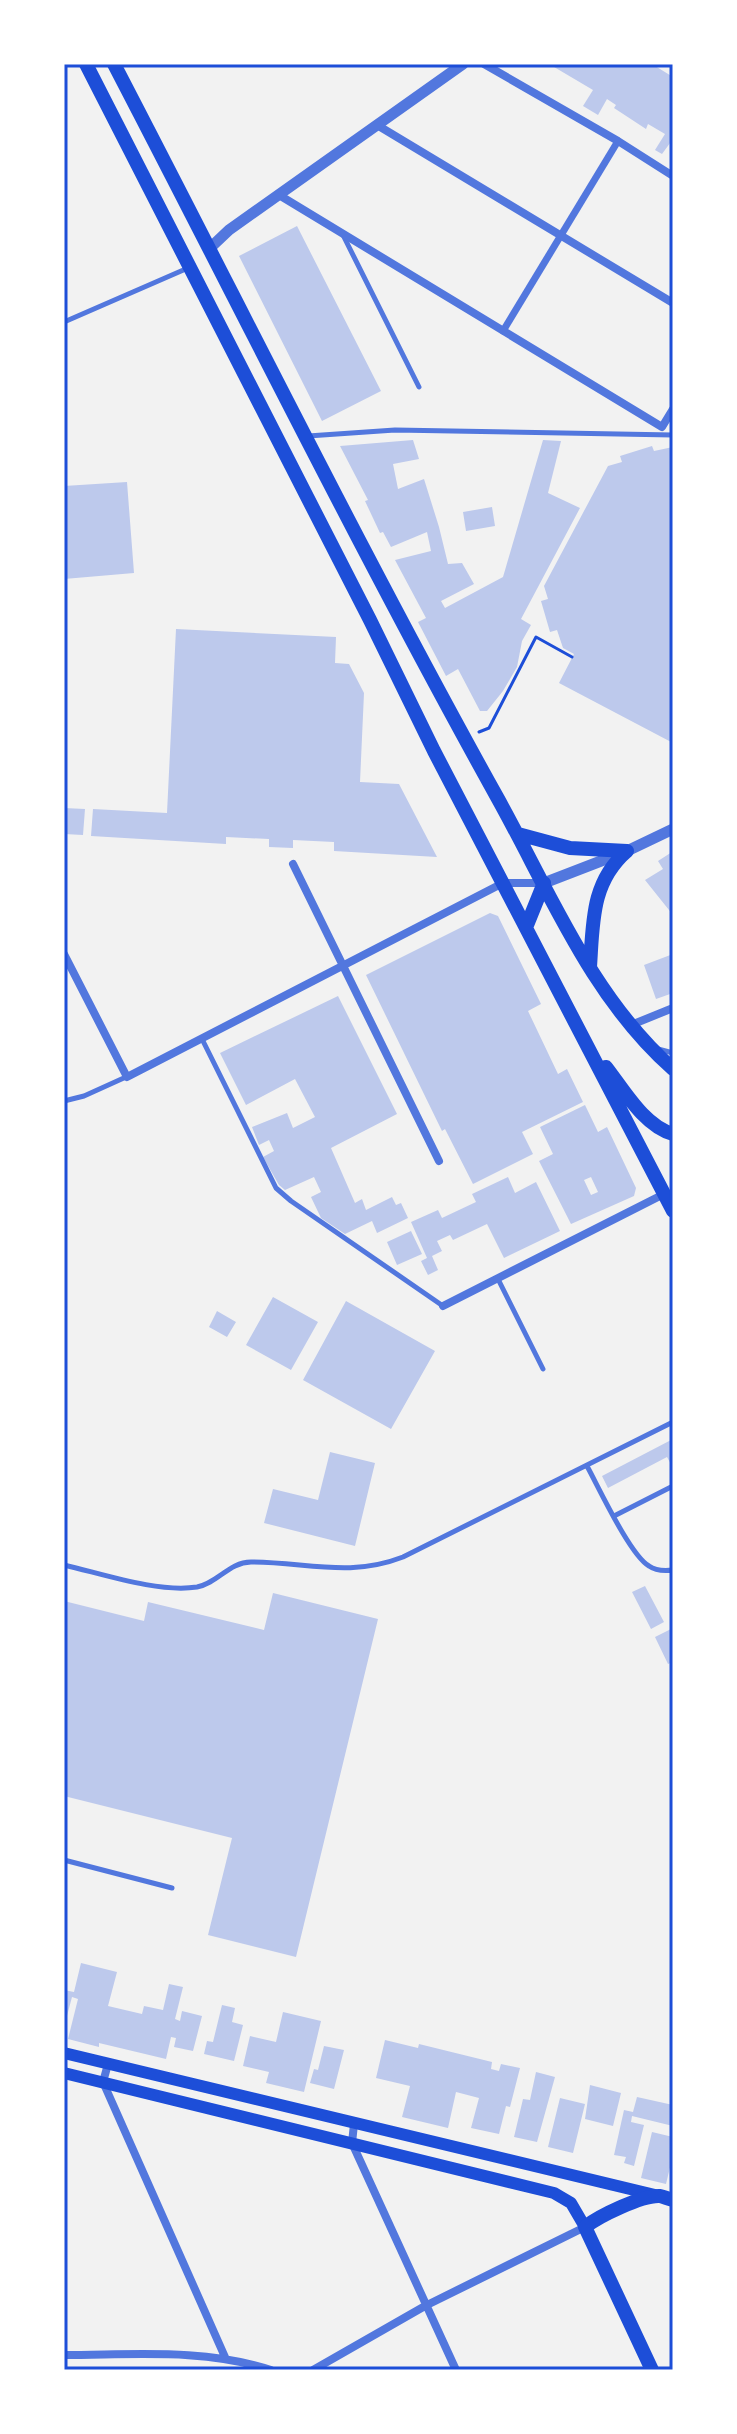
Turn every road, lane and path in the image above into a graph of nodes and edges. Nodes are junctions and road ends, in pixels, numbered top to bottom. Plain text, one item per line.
1 (86, 64) edge
2 (114, 64) edge
3 (463, 64) edge
4 (484, 64) edge
5 (377, 125) junction
6 (618, 141) junction
7 (673, 176) edge
8 (279, 195) junction
9 (343, 234) junction
10 (562, 236) junction
11 (210, 248) junction
12 (188, 267) junction
13 (673, 303) edge
14 (64, 322) edge
15 (503, 331) junction
16 (419, 387) dead end
17 (673, 409) edge
18 (673, 435) edge
19 (307, 437) junction
20 (572, 657) dead end
21 (465, 738) junction
22 (673, 829) edge
23 (518, 834) junction
24 (627, 851) junction
25 (293, 864) dead end
26 (503, 883) junction
27 (544, 883) junction
28 (527, 925) junction
29 (64, 954) edge
30 (343, 965) junction
31 (590, 968) junction
32 (673, 1008) edge
33 (631, 1025) junction
34 (202, 1039) junction
35 (586, 1042) junction
36 (653, 1048) junction
37 (673, 1053) edge
38 (673, 1069) edge
39 (127, 1077) junction
40 (64, 1101) edge
41 (673, 1134) edge
42 (439, 1161) dead end
43 (664, 1194) junction
44 (673, 1211) edge
45 (497, 1278) junction
46 (443, 1306) joint
47 (543, 1369) dead end
48 (673, 1422) edge
49 (587, 1466) junction
50 (673, 1486) edge
51 (614, 1516) junction
52 (64, 1565) edge
53 (673, 1570) edge
54 (64, 1860) edge
55 (172, 1888) dead end
56 (64, 2053) edge
57 (108, 2064) junction
58 (64, 2073) edge
59 (103, 2082) junction
60 (354, 2124) junction
61 (352, 2143) junction
62 (658, 2196) junction
63 (673, 2200) edge
64 (585, 2227) junction
65 (425, 2306) junction
66 (64, 2355) edge
67 (225, 2357) junction
68 (271, 2370) edge
69 (313, 2370) edge
70 (456, 2370) edge
71 (652, 2370) edge

1 - 12 main road
2 - 11 main road
3 - 5 street
4 - 6 street
5 - 8 street
5 - 10 street
6 - 7 street
6 - 10 street
8 - 9 street
8 - 11 street
9 - 15 street
9 - 16 lane
10 - 13 street
10 - 15 street
11 - 12 main road
11 - 19 main road
12 - 14 lane
12 - 26 main road
15 - 17 street
18 - 19 lane
19 - 21 main road
20 - 21 path
21 - 23 main road
22 - 24 street
23 - 24 main road
23 - 27 main road
24 - 27 street
24 - 31 main road
25 - 30 street
26 - 27 street
26 - 28 main road
26 - 30 street
27 - 28 main road
27 - 31 main road
28 - 35 main road
29 - 39 street
30 - 34 street
30 - 42 street
31 - 33 main road
32 - 33 street
33 - 36 main road
34 - 39 street
34 - 46 lane
35 - 41 main road
35 - 43 main road
36 - 37 lane
36 - 38 main road
39 - 40 lane
43 - 44 main road
43 - 45 street
45 - 46 street
45 - 47 lane
48 - 49 lane
49 - 51 lane
49 - 52 lane
50 - 51 lane
51 - 53 lane
54 - 55 lane
56 - 57 main road
57 - 59 street
57 - 60 main road
58 - 59 main road
59 - 61 main road
59 - 67 street
60 - 61 street
60 - 62 main road
61 - 64 main road
61 - 65 street
62 - 63 main road
62 - 64 main road
64 - 65 street
64 - 71 main road
65 - 69 street
65 - 70 street
66 - 67 street
67 - 68 street

